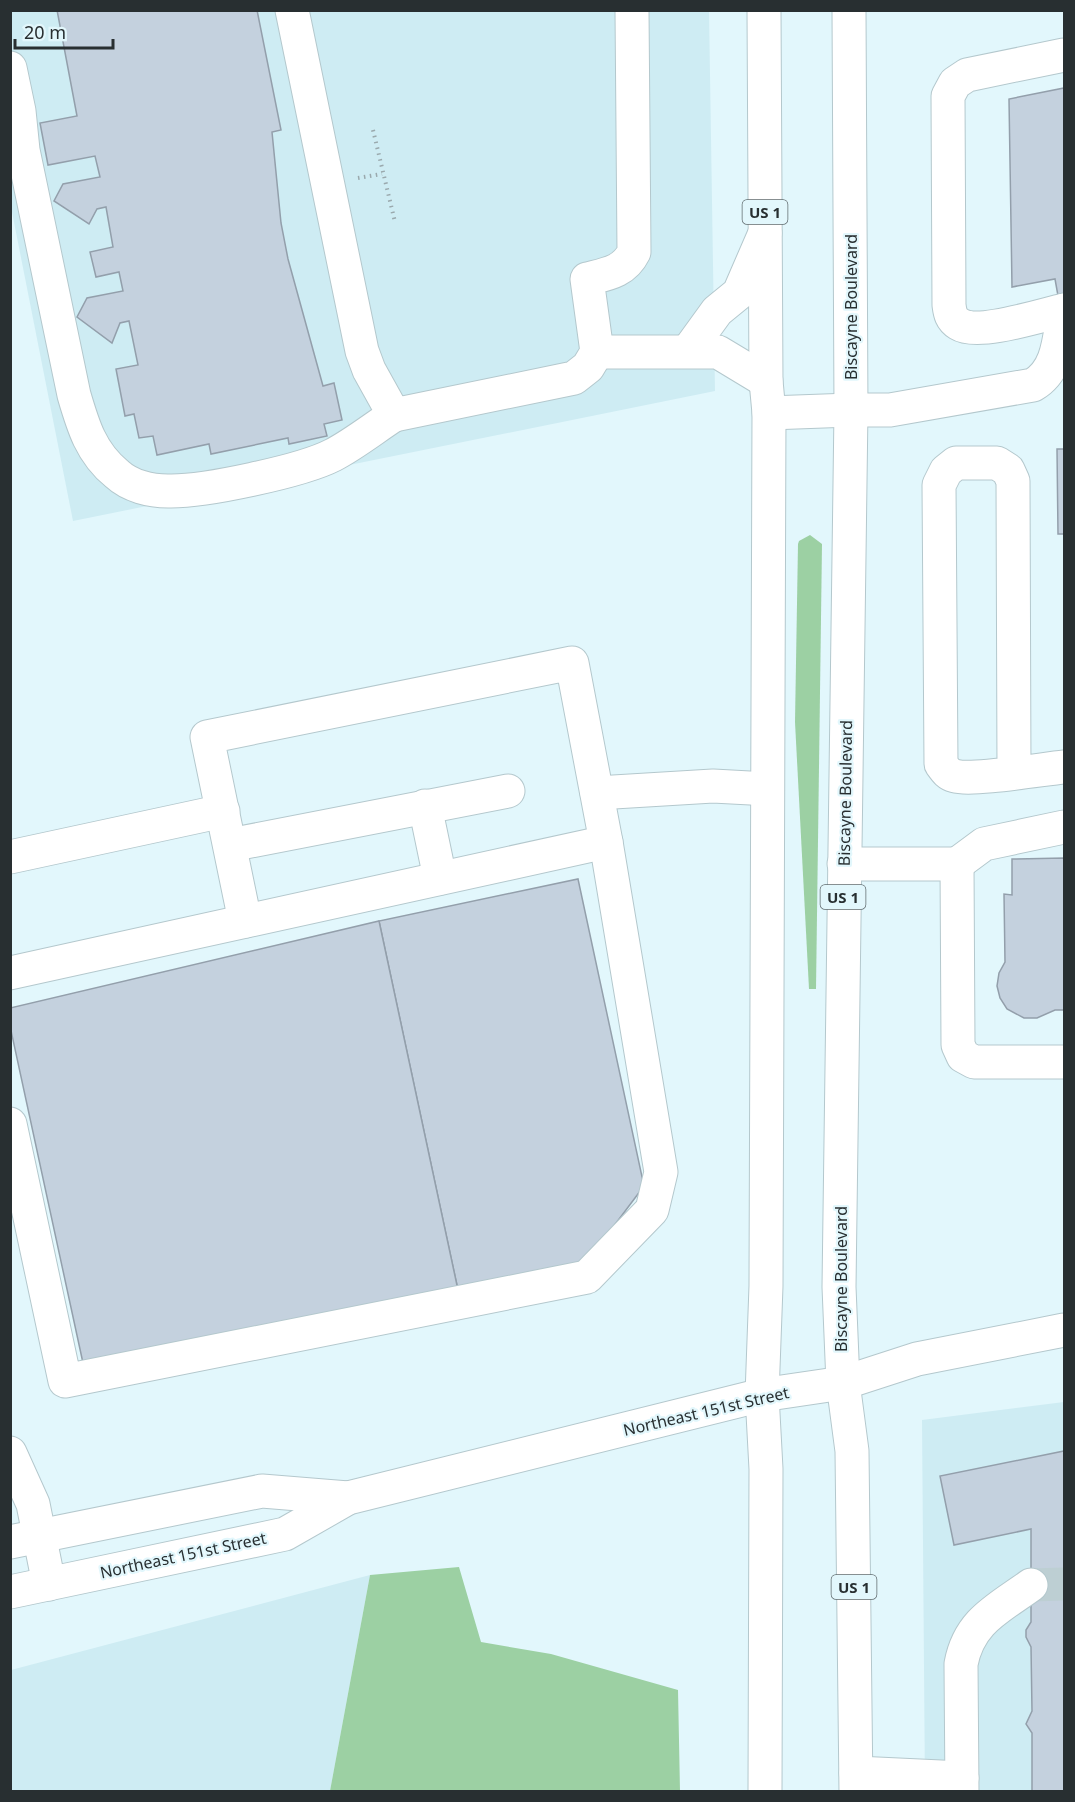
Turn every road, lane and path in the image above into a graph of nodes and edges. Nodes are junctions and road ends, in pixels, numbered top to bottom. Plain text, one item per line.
1 (292, 10) edge
2 (632, 10) edge
3 (764, 10) edge
4 (849, 10) edge
5 (1065, 55) edge
6 (10, 68) edge
7 (373, 130) dead end
8 (382, 174) junction
9 (348, 179) dead end
10 (395, 222) dead end
11 (765, 233) junction
12 (1064, 310) edge
13 (688, 351) junction
14 (597, 352) junction
15 (766, 381) junction
16 (851, 410) junction
17 (769, 413) junction
18 (394, 415) junction
19 (1065, 767) edge
20 (1014, 772) junction
21 (767, 789) junction
22 (508, 790) dead end
23 (597, 793) junction
24 (425, 806) junction
25 (223, 811) junction
26 (1065, 827) edge
27 (606, 842) junction
28 (230, 845) junction
29 (10, 857) edge
30 (844, 864) junction
31 (957, 864) junction
32 (440, 878) junction
33 (245, 921) junction
34 (10, 973) edge
35 (1065, 1062) edge
36 (10, 1124) edge
37 (1065, 1330) edge
38 (843, 1383) junction
39 (762, 1395) junction
40 (10, 1454) edge
41 (348, 1498) junction
42 (26, 1539) edge
43 (49, 1584) junction
44 (1031, 1585) tunnel mouth
45 (10, 1592) edge
46 (856, 1782) edge
47 (962, 1785) edge
48 (765, 1791) edge

1 - 18 main road
2 - 14 main road
3 - 11 main road, US 1
4 - 16 main road, Biscayne Boulevard / US 1
5 - 12 main road
6 - 18 main road
7 - 8 path
8 - 9 path
8 - 10 path
11 - 13 main road
11 - 15 main road, US 1
12 - 16 main road
13 - 14 main road
13 - 15 main road
14 - 18 main road
15 - 17 main road, US 1
16 - 17 main road
16 - 30 main road, Biscayne Boulevard / US 1
17 - 21 main road, US 1
19 - 20 main road
20 - 20 main road
21 - 23 main road
21 - 39 main road, US 1
22 - 24 main road
23 - 25 main road
23 - 27 main road
24 - 28 main road
24 - 32 main road
25 - 28 main road
25 - 29 main road
26 - 31 main road
27 - 32 main road
27 - 36 main road
28 - 33 main road
30 - 31 main road
30 - 38 main road, Biscayne Boulevard / US 1
31 - 35 main road
32 - 33 main road
33 - 34 main road
37 - 38 main road, Northeast 151st Street
38 - 39 main road, Northeast 151st Street
38 - 46 main road, Biscayne Boulevard / US 1
39 - 41 main road, Northeast 151st Street
39 - 48 main road, US 1
40 - 42 main road
41 - 42 main road, Northeast 151st Street
41 - 43 main road, Northeast 151st Street
42 - 43 main road
43 - 45 main road, Northeast 151st Street
44 - 47 main road
46 - 47 main road

